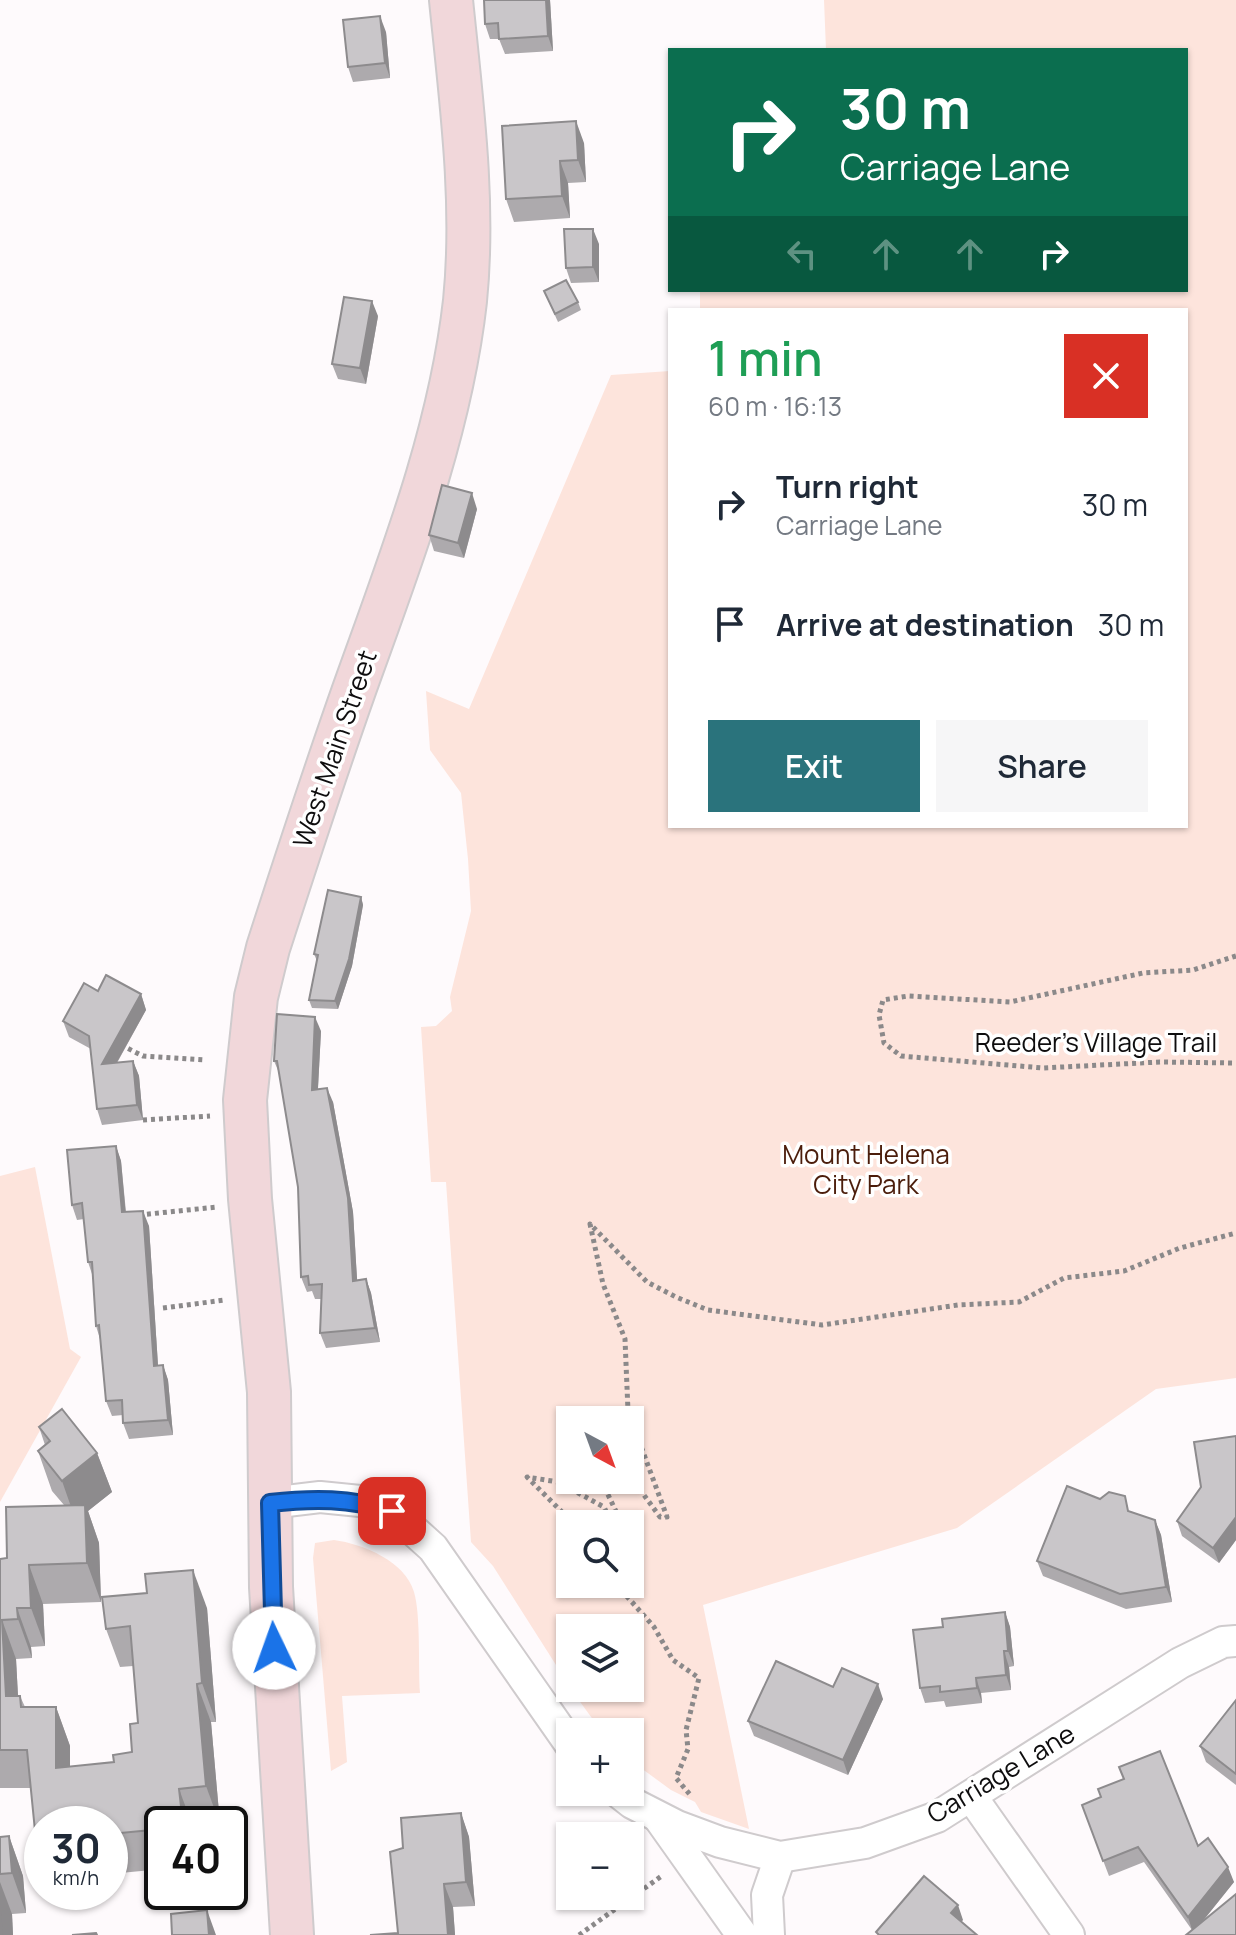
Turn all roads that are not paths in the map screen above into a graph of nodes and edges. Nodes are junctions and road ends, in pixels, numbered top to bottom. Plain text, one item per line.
1 (451, 0) edge
2 (270, 1503) junction
3 (1236, 1641) edge
4 (556, 1724) edge
5 (971, 1796) junction
6 (641, 1806) edge
7 (657, 1816) junction
8 (780, 1857) junction
9 (292, 1935) edge
10 (742, 1935) edge
11 (769, 1935) edge
12 (1069, 1935) edge

1 - 2 street, West Main Street
2 - 4 street
2 - 9 street, West Main Street
3 - 5 street, Carriage Lane
5 - 8 street, Carriage Lane
5 - 12 street
6 - 7 street, Carriage Lane
7 - 8 street, Carriage Lane
7 - 10 street
8 - 11 street

